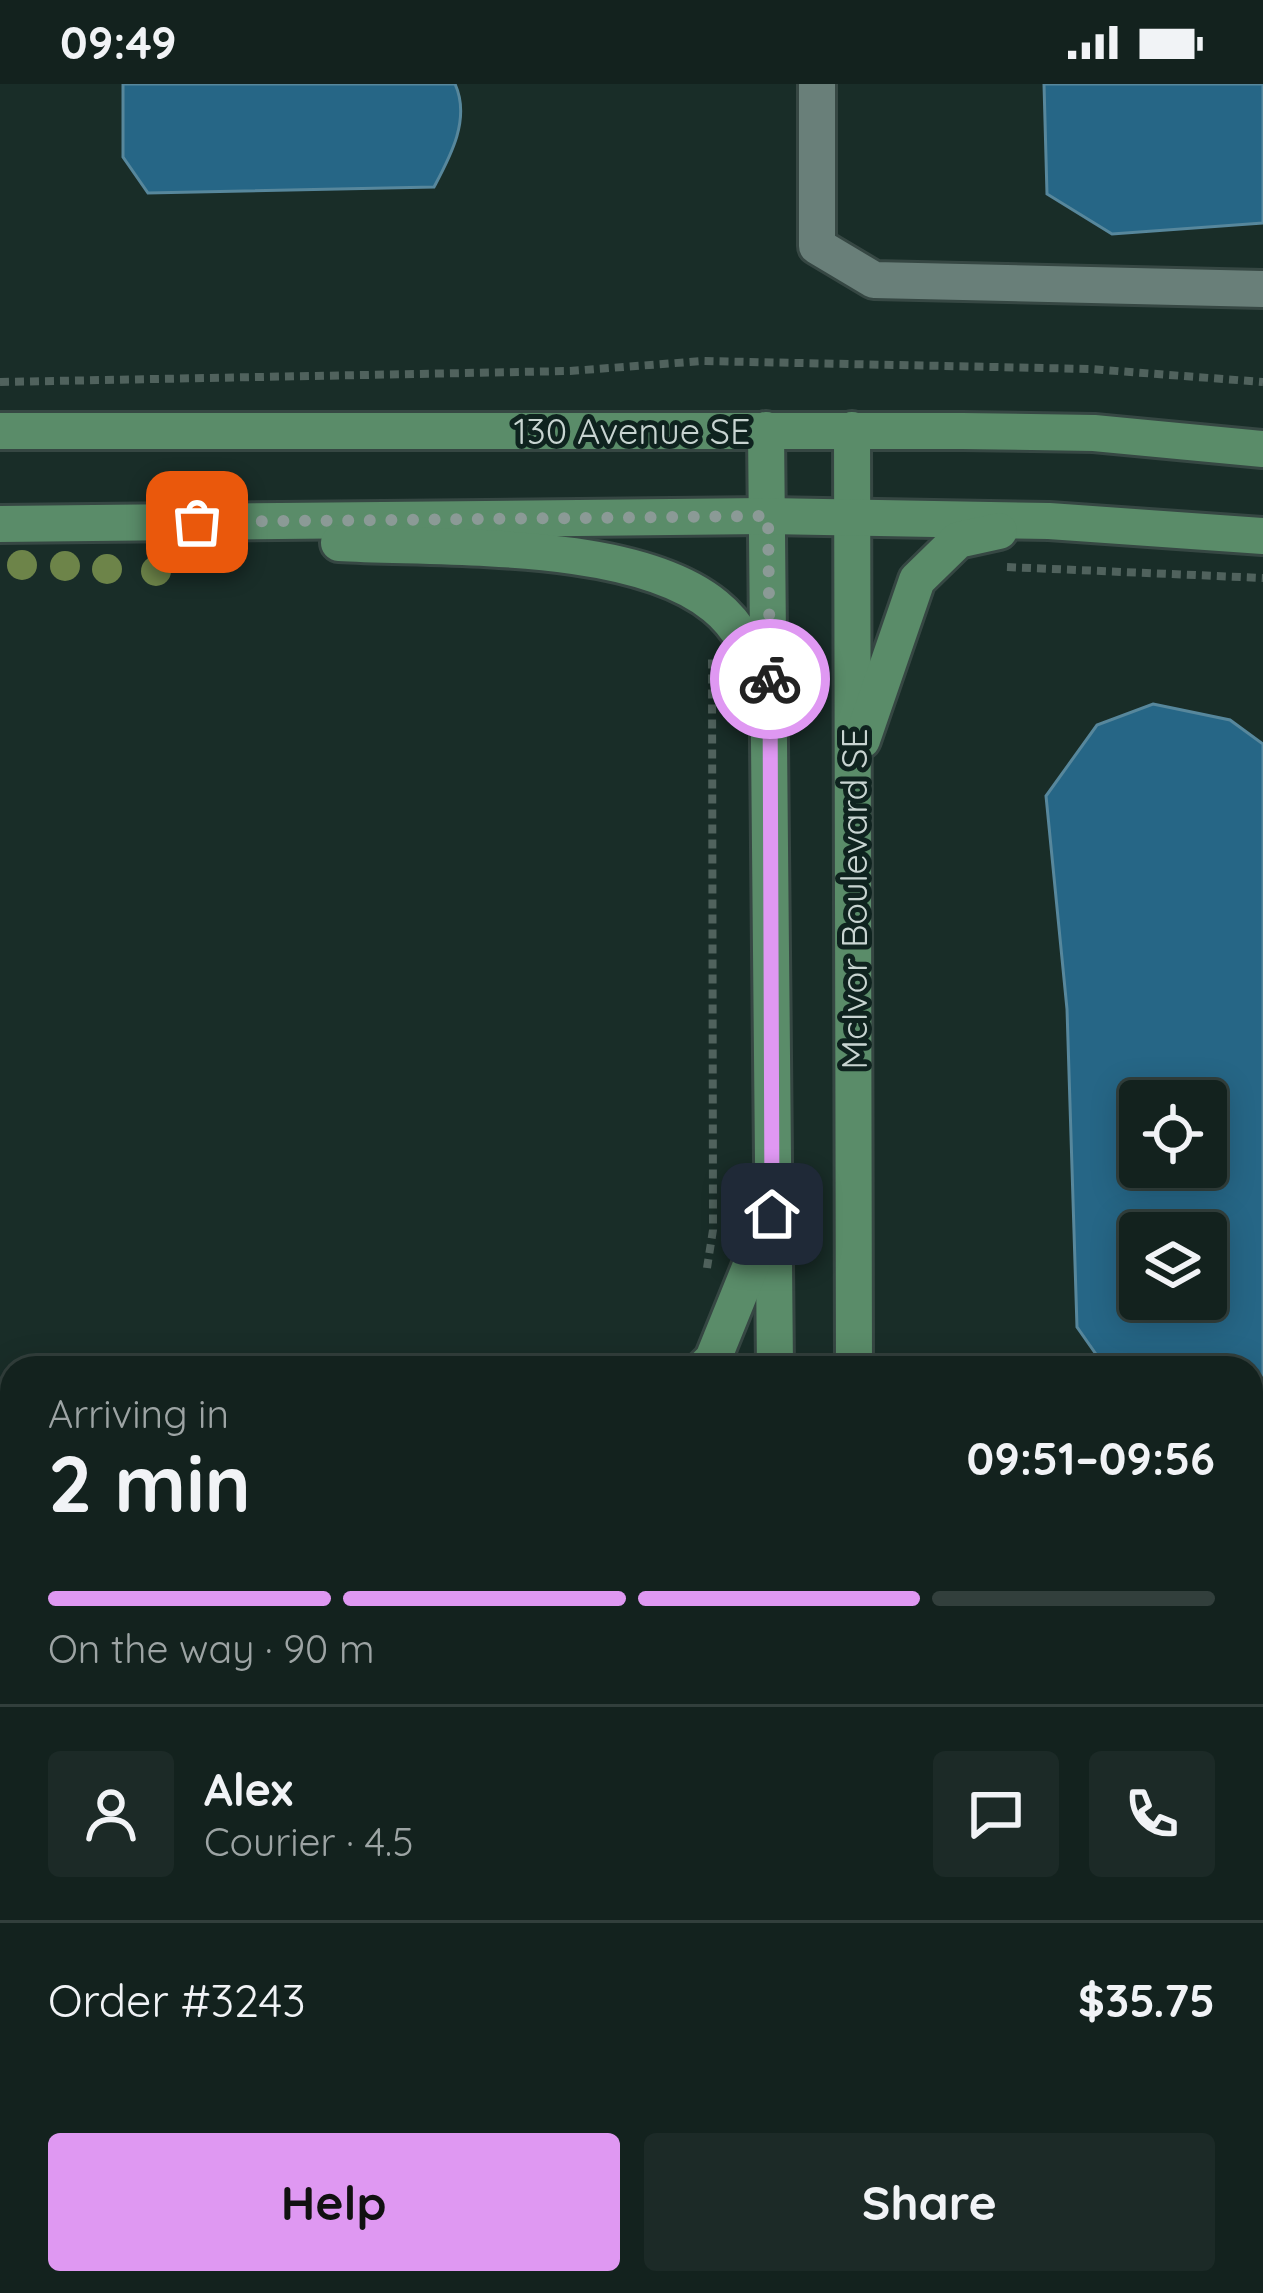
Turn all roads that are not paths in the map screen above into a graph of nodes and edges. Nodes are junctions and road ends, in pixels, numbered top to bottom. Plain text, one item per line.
1 (817, 84) edge
2 (1263, 289) edge
3 (766, 430) junction
4 (852, 430) junction
5 (0, 431) edge
6 (1263, 448) edge
7 (768, 516) junction
8 (852, 518) junction
9 (1049, 520) junction
10 (6, 524) edge
11 (1263, 536) edge
12 (770, 703) junction
13 (853, 766) junction
14 (772, 1214) junction
15 (713, 1356) edge
16 (776, 1356) edge
17 (854, 1356) edge

1 - 2 street
3 - 4 main road, 130 Avenue SE
3 - 5 main road, 130 Avenue SE
3 - 7 main road
4 - 6 main road, 130 Avenue SE
4 - 8 main road, McIvor Boulevard SE
7 - 8 main road
7 - 10 main road
7 - 12 main road
8 - 9 main road
8 - 13 main road, McIvor Boulevard SE
9 - 11 main road
9 - 13 main road
10 - 12 main road
12 - 14 main road
13 - 17 main road, McIvor Boulevard SE
14 - 15 main road
14 - 16 main road

